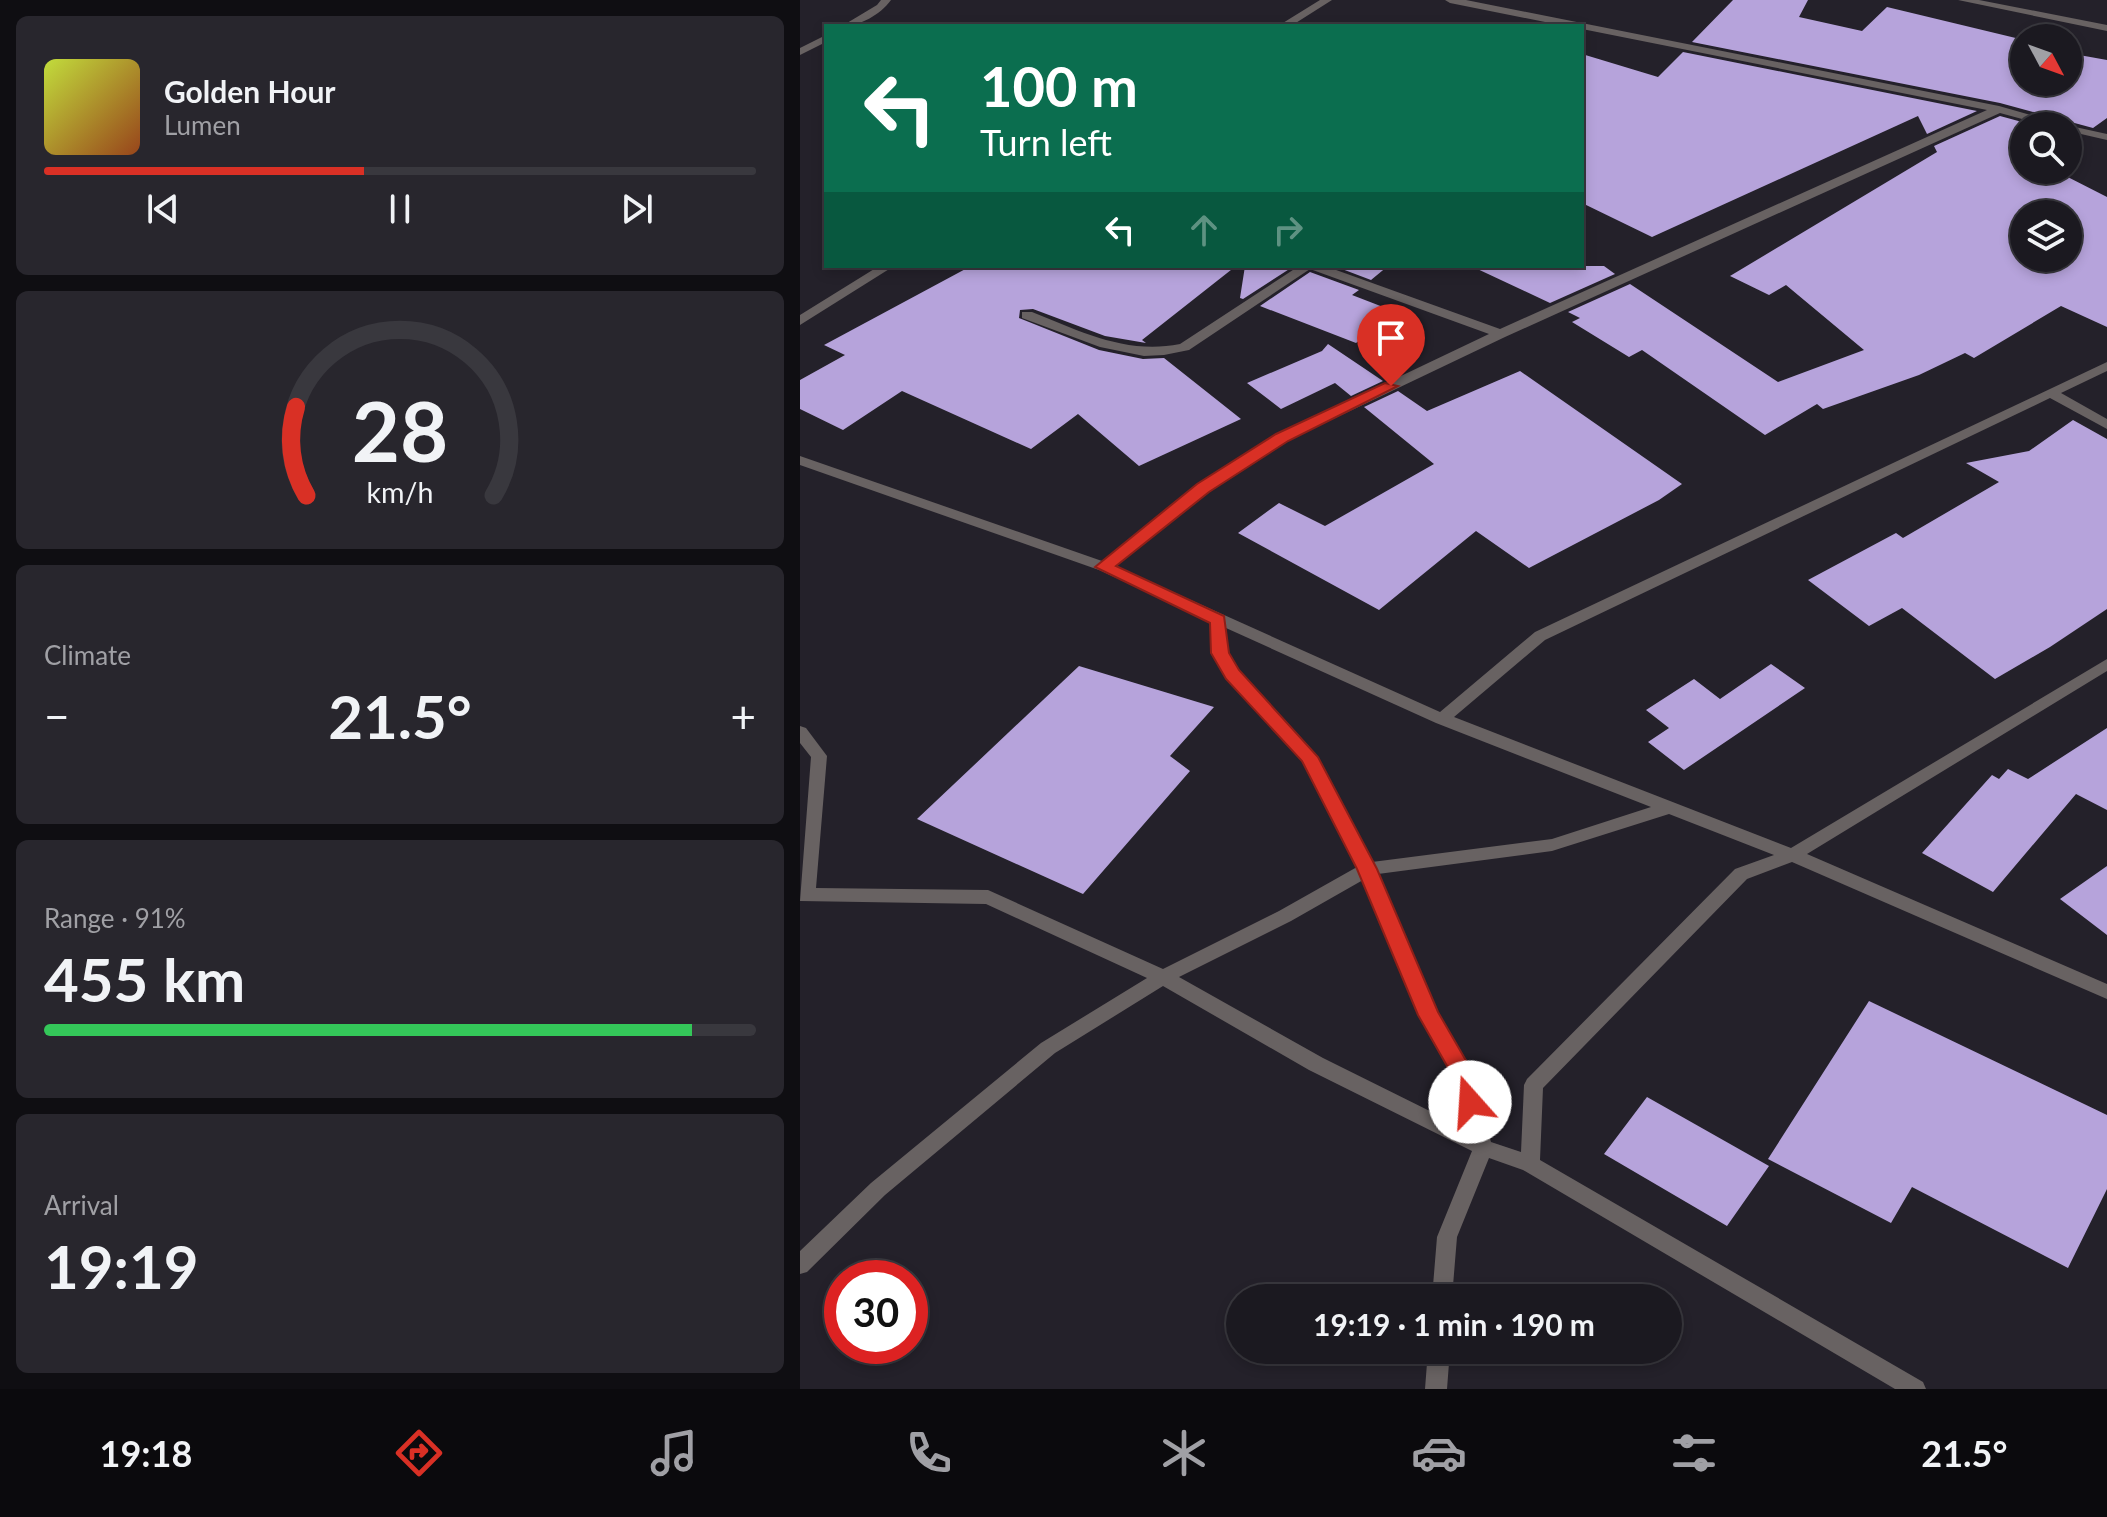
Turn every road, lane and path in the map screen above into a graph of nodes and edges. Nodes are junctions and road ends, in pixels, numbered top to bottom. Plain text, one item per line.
1 (886, 0) edge
2 (1327, 0) edge
3 (1450, 0) edge
4 (1963, 0) edge
5 (850, 24) edge
6 (1286, 24) edge
7 (1572, 24) edge
8 (1584, 26) edge
9 (2107, 28) edge
10 (824, 39) edge
11 (800, 52) edge
12 (1999, 109) junction
13 (2010, 112) edge
14 (2083, 132) joint
15 (2107, 137) edge
16 (2107, 145) edge
17 (885, 268) edge
18 (1307, 268) edge
19 (1316, 268) edge
20 (1027, 315) dead end
21 (800, 321) edge
22 (1500, 334) junction
23 (2107, 366) edge
24 (2053, 394) junction
25 (2107, 425) edge
26 (800, 460) edge
27 (1104, 567) junction
28 (1218, 620) junction
29 (2107, 664) edge
30 (1442, 719) junction
31 (800, 732) edge
32 (1670, 807) junction
33 (1792, 855) junction
34 (1367, 869) junction
35 (803, 894) edge
36 (1163, 977) junction
37 (2107, 992) edge
38 (1483, 1147) junction
39 (1530, 1164) junction
40 (800, 1265) edge
41 (1443, 1284) edge
42 (1438, 1364) edge
43 (1436, 1389) edge
44 (1915, 1389) edge

1 - 5 street
2 - 6 street
3 - 7 street
4 - 9 street
8 - 12 street
10 - 11 street
12 - 13 street
12 - 22 street
14 - 15 street
14 - 16 street
17 - 21 street
18 - 20 street
19 - 22 street
22 - 27 street
23 - 24 street
24 - 25 street
24 - 30 street
26 - 27 street
27 - 28 street
28 - 30 street
28 - 34 street
29 - 33 street
30 - 32 street
31 - 35 street
32 - 33 street
32 - 34 street
33 - 37 street
33 - 39 street
34 - 36 street
34 - 38 street
35 - 36 street
36 - 38 street
36 - 40 street
38 - 39 street
38 - 41 street
39 - 44 street
42 - 43 street

